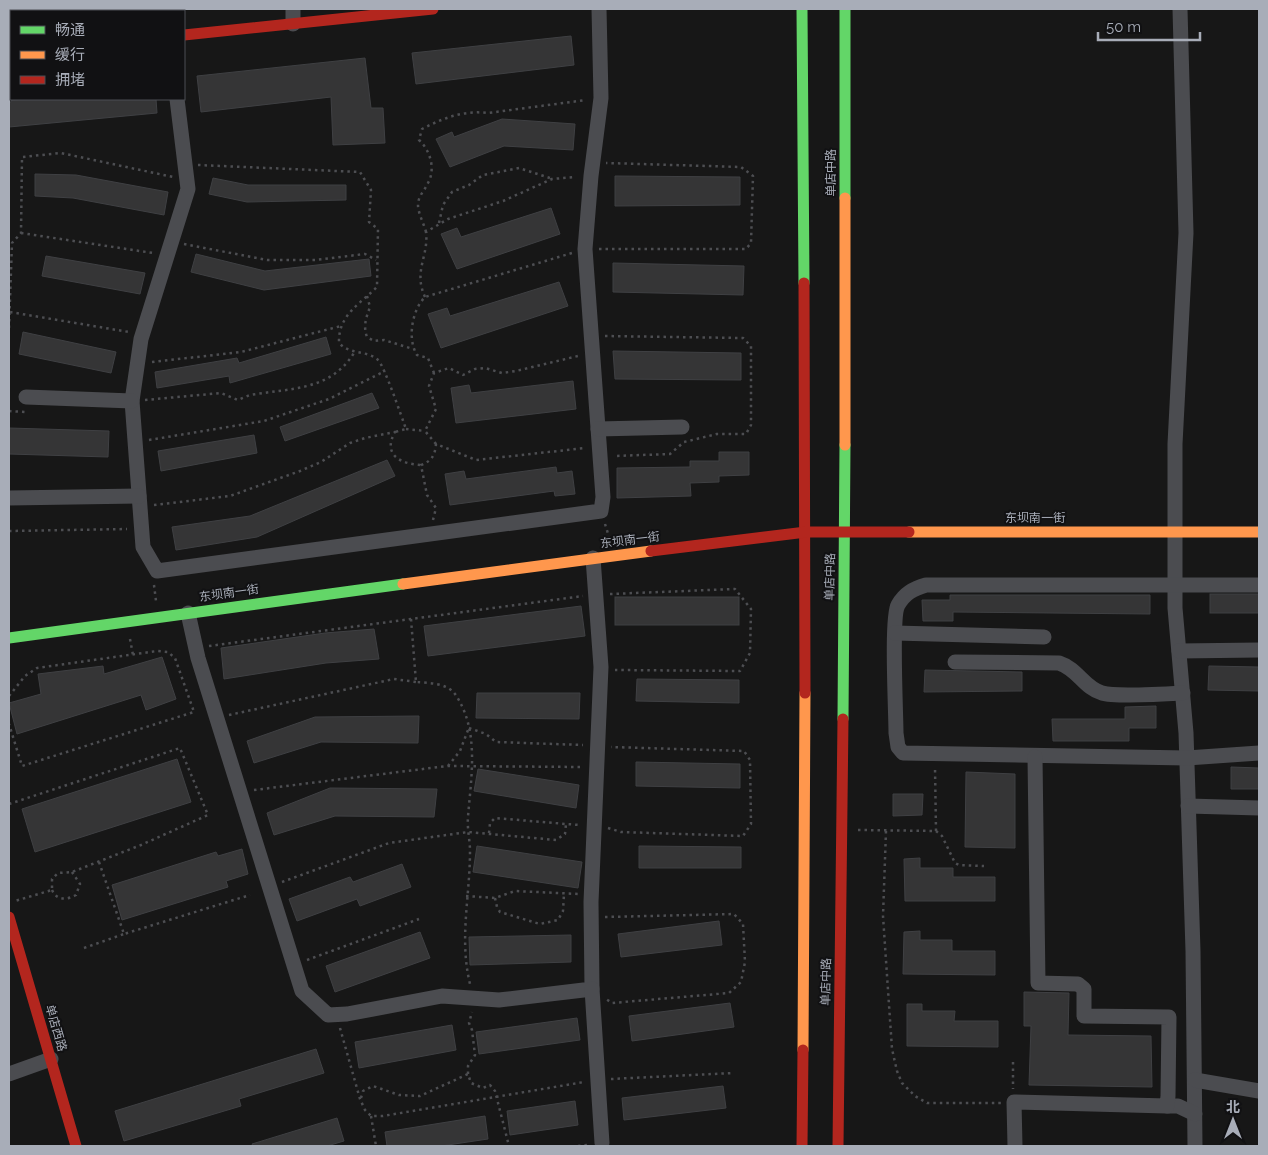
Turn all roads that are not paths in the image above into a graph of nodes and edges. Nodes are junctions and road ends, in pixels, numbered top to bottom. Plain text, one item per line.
1 (433, 9) edge
2 (598, 9) edge
3 (802, 9) edge
4 (845, 9) edge
5 (1180, 9) edge
6 (293, 16) edge
7 (185, 35) edge
8 (177, 100) edge
9 (26, 397) dead end
10 (132, 401) junction
11 (682, 427) dead end
12 (598, 429) junction
13 (9, 498) edge
14 (139, 501) junction
15 (806, 532) junction
16 (845, 532) junction
17 (1175, 532) junction
18 (1259, 532) edge
19 (593, 558) junction
20 (1175, 585) junction
21 (1259, 585) edge
22 (188, 613) junction
23 (895, 633) junction
24 (1044, 637) dead end
25 (9, 638) edge
26 (1259, 650) edge
27 (1179, 651) junction
28 (955, 662) dead end
29 (1183, 694) junction
30 (1259, 753) edge
31 (1035, 756) junction
32 (1187, 758) junction
33 (1188, 806) junction
34 (1259, 808) edge
35 (9, 917) edge
36 (592, 989) junction
37 (51, 1059) junction
38 (9, 1074) edge
39 (1195, 1080) junction
40 (1259, 1091) edge
41 (1167, 1106) junction
42 (1195, 1114) junction
43 (602, 1143) dead end
44 (76, 1146) edge
45 (802, 1146) edge
46 (838, 1146) edge
47 (1015, 1146) edge
48 (1195, 1146) edge

1 - 6 street
2 - 12 street
3 - 15 street, 单店中路
4 - 16 street, 单店中路
5 - 17 street
6 - 7 street
8 - 10 street
9 - 10 street
10 - 14 street
11 - 12 street
12 - 14 street
13 - 14 street
15 - 16 street, 东坝南一街
15 - 19 street, 东坝南一街
15 - 45 street, 单店中路
16 - 17 street, 东坝南一街
16 - 46 street, 单店中路
17 - 18 street, 东坝南一街
17 - 20 street
19 - 22 street, 东坝南一街
19 - 36 street
20 - 21 street
20 - 23 street
20 - 27 street
22 - 25 street, 东坝南一街
22 - 36 street
23 - 24 street
23 - 31 street
26 - 27 street
27 - 29 street
28 - 29 street
29 - 32 street
30 - 32 street
31 - 32 street
31 - 41 street
32 - 33 street
33 - 34 street
33 - 39 street
35 - 37 street, 单店西路
36 - 43 street
37 - 38 street
37 - 44 street, 单店西路
39 - 40 street
39 - 42 street
41 - 42 street
41 - 47 street
42 - 48 street

